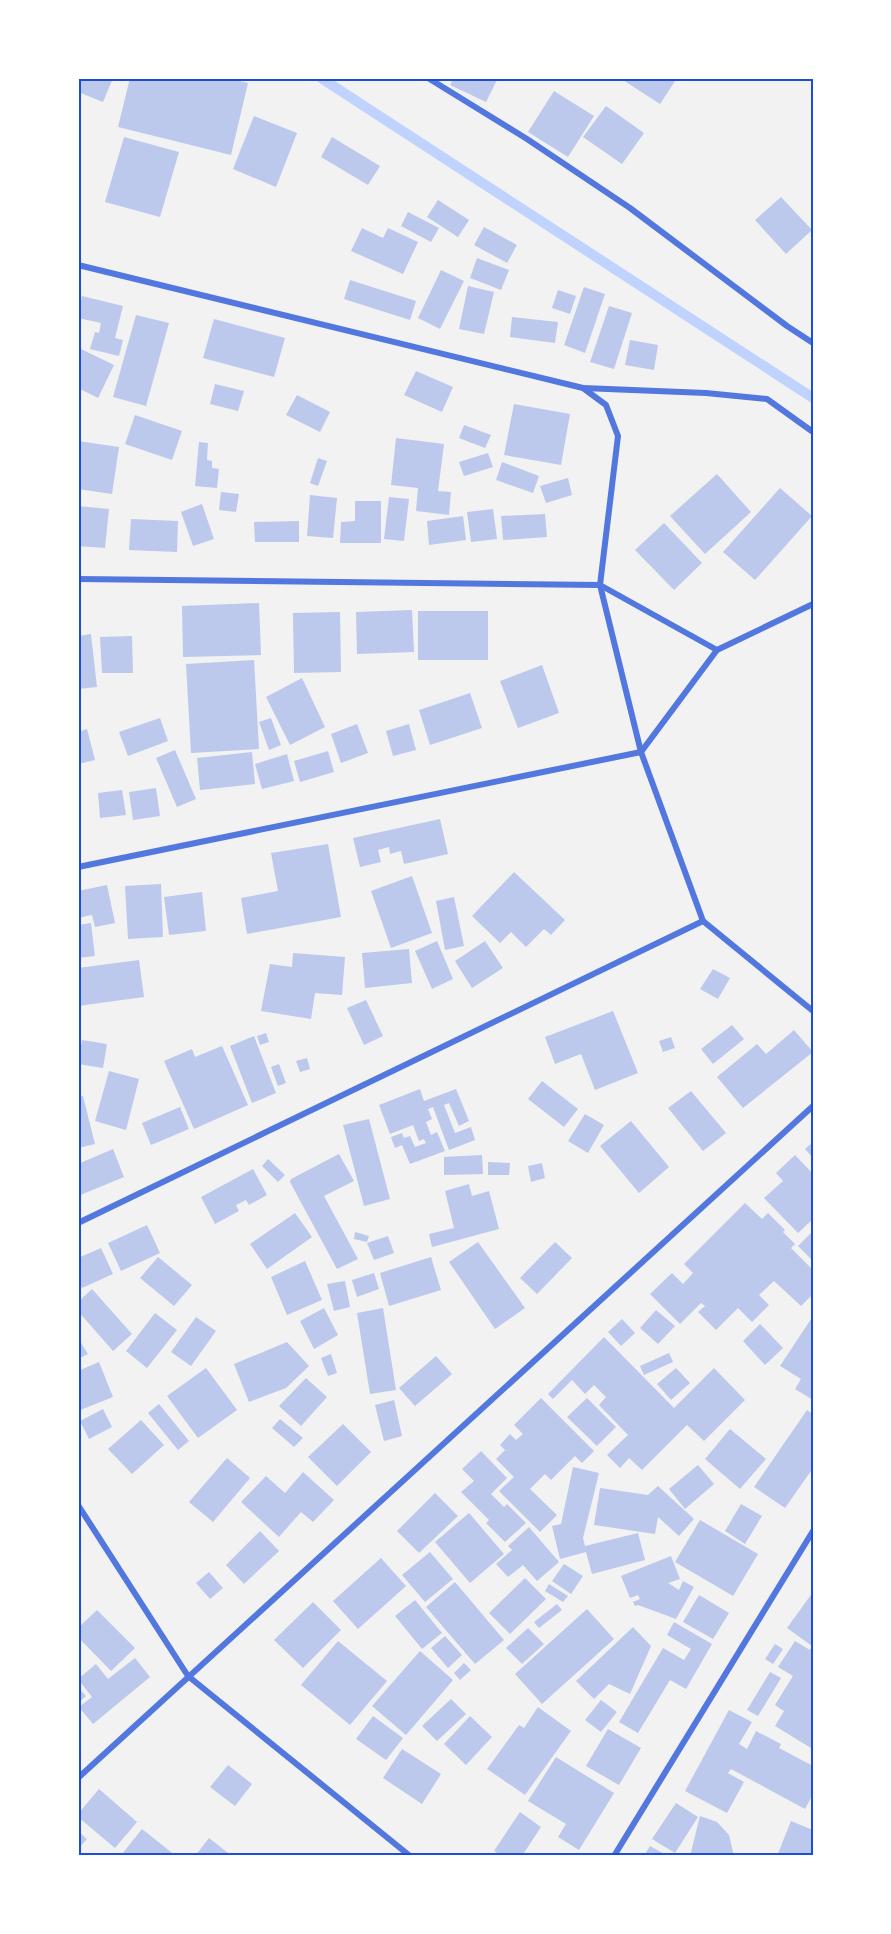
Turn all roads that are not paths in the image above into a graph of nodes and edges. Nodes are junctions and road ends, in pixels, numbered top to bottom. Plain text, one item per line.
1 (428, 78) edge
2 (78, 265) edge
3 (813, 343) edge
4 (583, 388) junction
5 (813, 432) edge
6 (78, 579) edge
7 (600, 585) junction
8 (813, 604) edge
9 (717, 650) junction
10 (640, 752) junction
11 (78, 867) edge
12 (703, 921) junction
13 (813, 1011) edge
14 (813, 1106) edge
15 (78, 1223) edge
16 (78, 1505) edge
17 (813, 1531) edge
18 (188, 1676) junction
19 (78, 1778) edge
20 (410, 1856) edge
21 (614, 1856) edge

1 - 3 street
2 - 4 street
4 - 5 street
4 - 7 street
6 - 7 street
7 - 9 street
7 - 10 street
8 - 9 street
9 - 10 street
10 - 11 street
10 - 12 street
12 - 13 street
12 - 15 street
14 - 18 street
16 - 18 street
17 - 21 street
18 - 19 street
18 - 20 street

